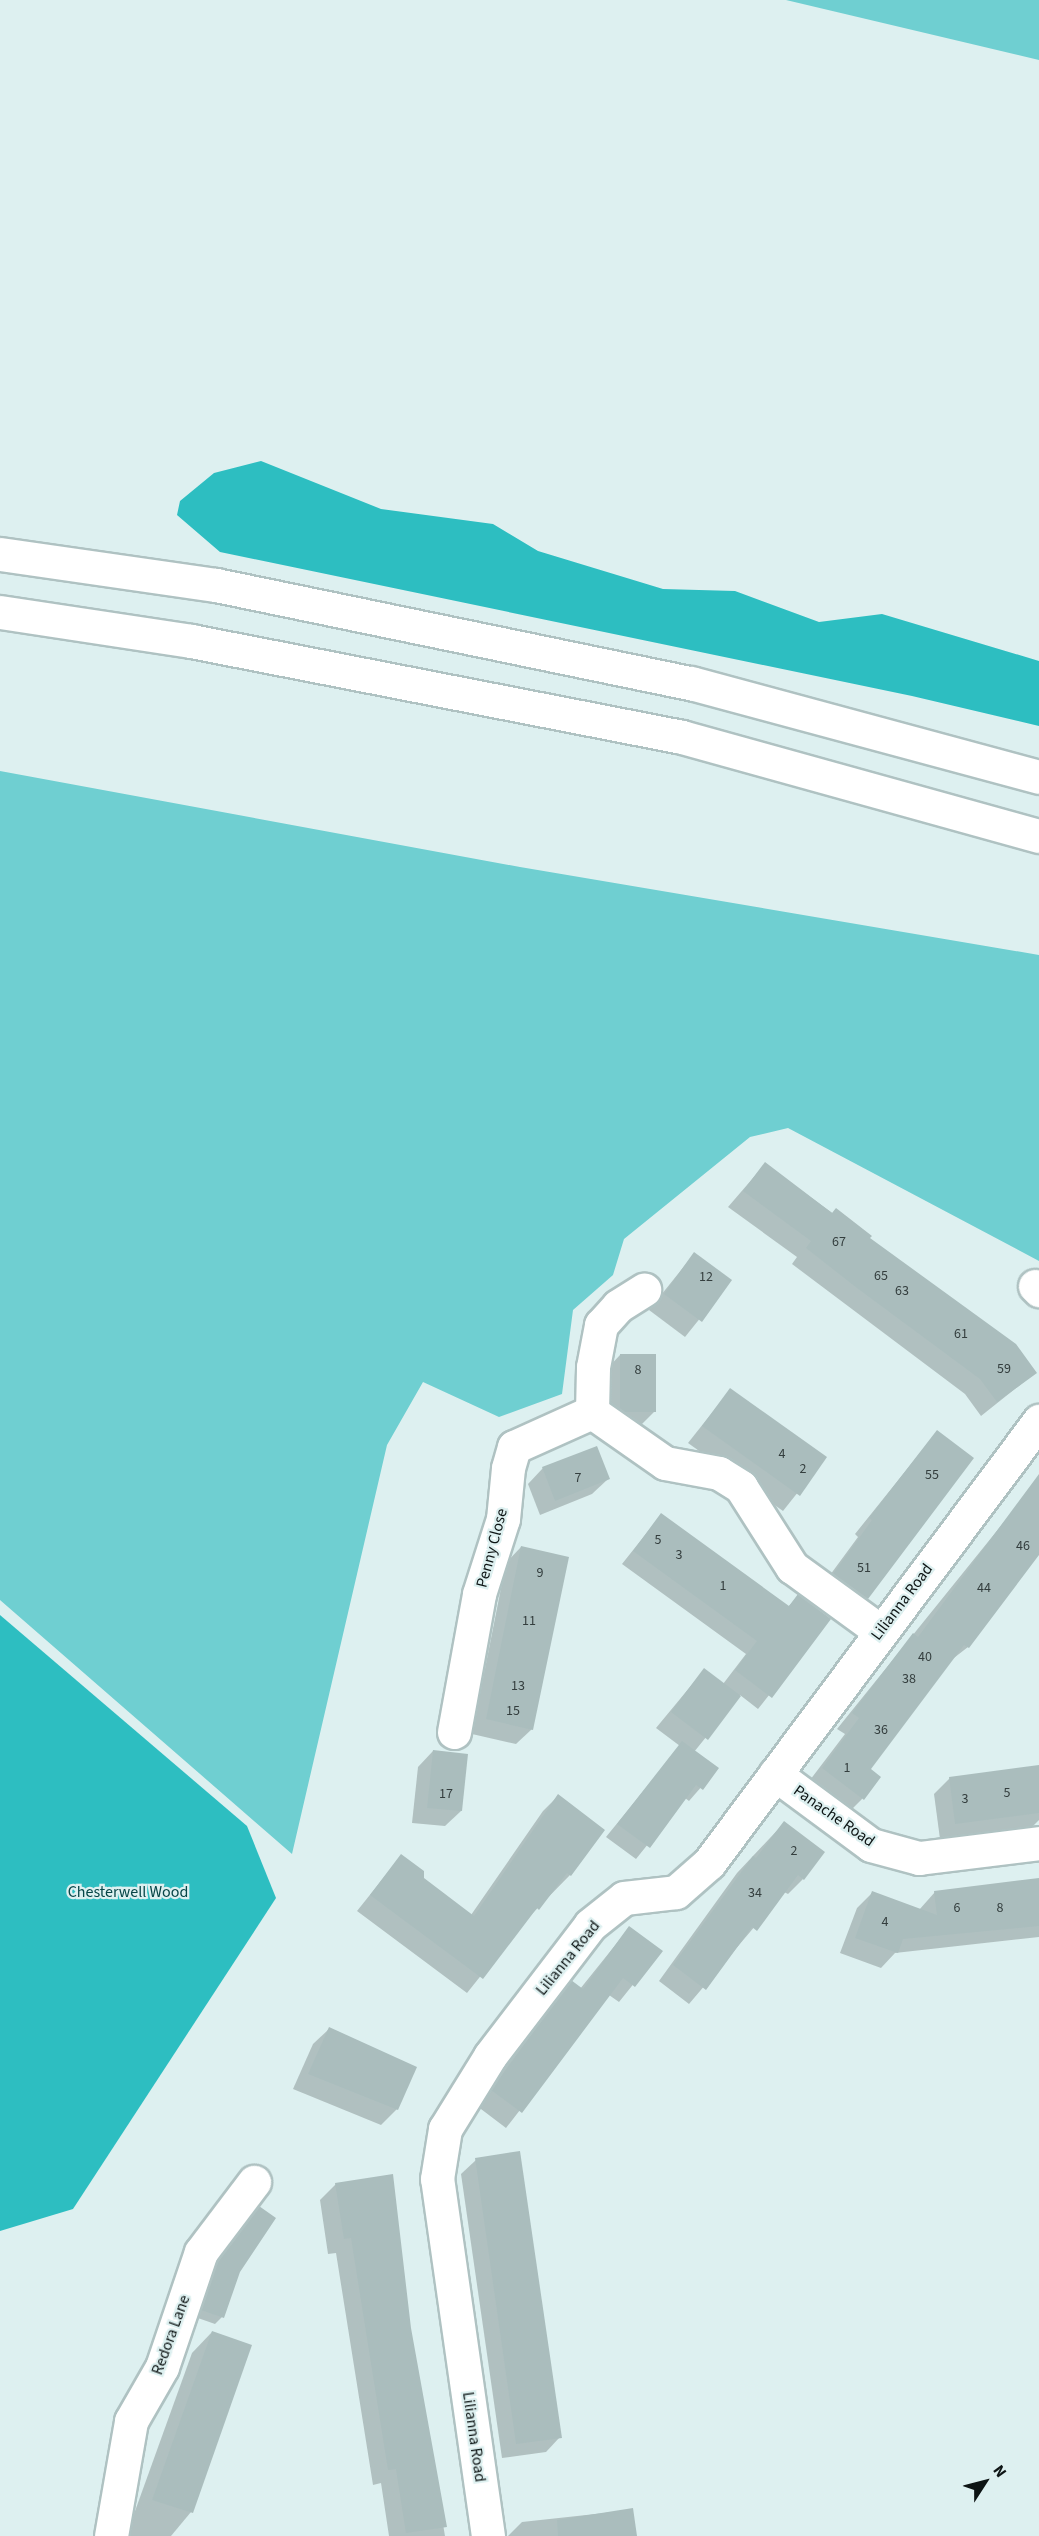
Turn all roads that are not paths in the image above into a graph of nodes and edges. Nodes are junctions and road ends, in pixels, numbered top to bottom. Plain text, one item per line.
1 (0, 554) edge
2 (0, 612) edge
3 (1039, 777) edge
4 (1039, 836) edge
5 (644, 1290) dead end
6 (592, 1412) junction
7 (1039, 1421) edge
8 (880, 1631) junction
9 (454, 1732) dead end
10 (775, 1774) junction
11 (1039, 1843) edge
12 (254, 2182) dead end
13 (111, 2536) edge
14 (488, 2536) edge

1 - 3 main road
2 - 4 main road
5 - 6 main road
6 - 8 main road
6 - 9 main road, Penny Close
7 - 8 main road, Lilianna Road
8 - 10 main road, Lilianna Road
10 - 11 main road, Panache Road
10 - 14 main road, Lilianna Road
12 - 13 main road, Redora Lane

